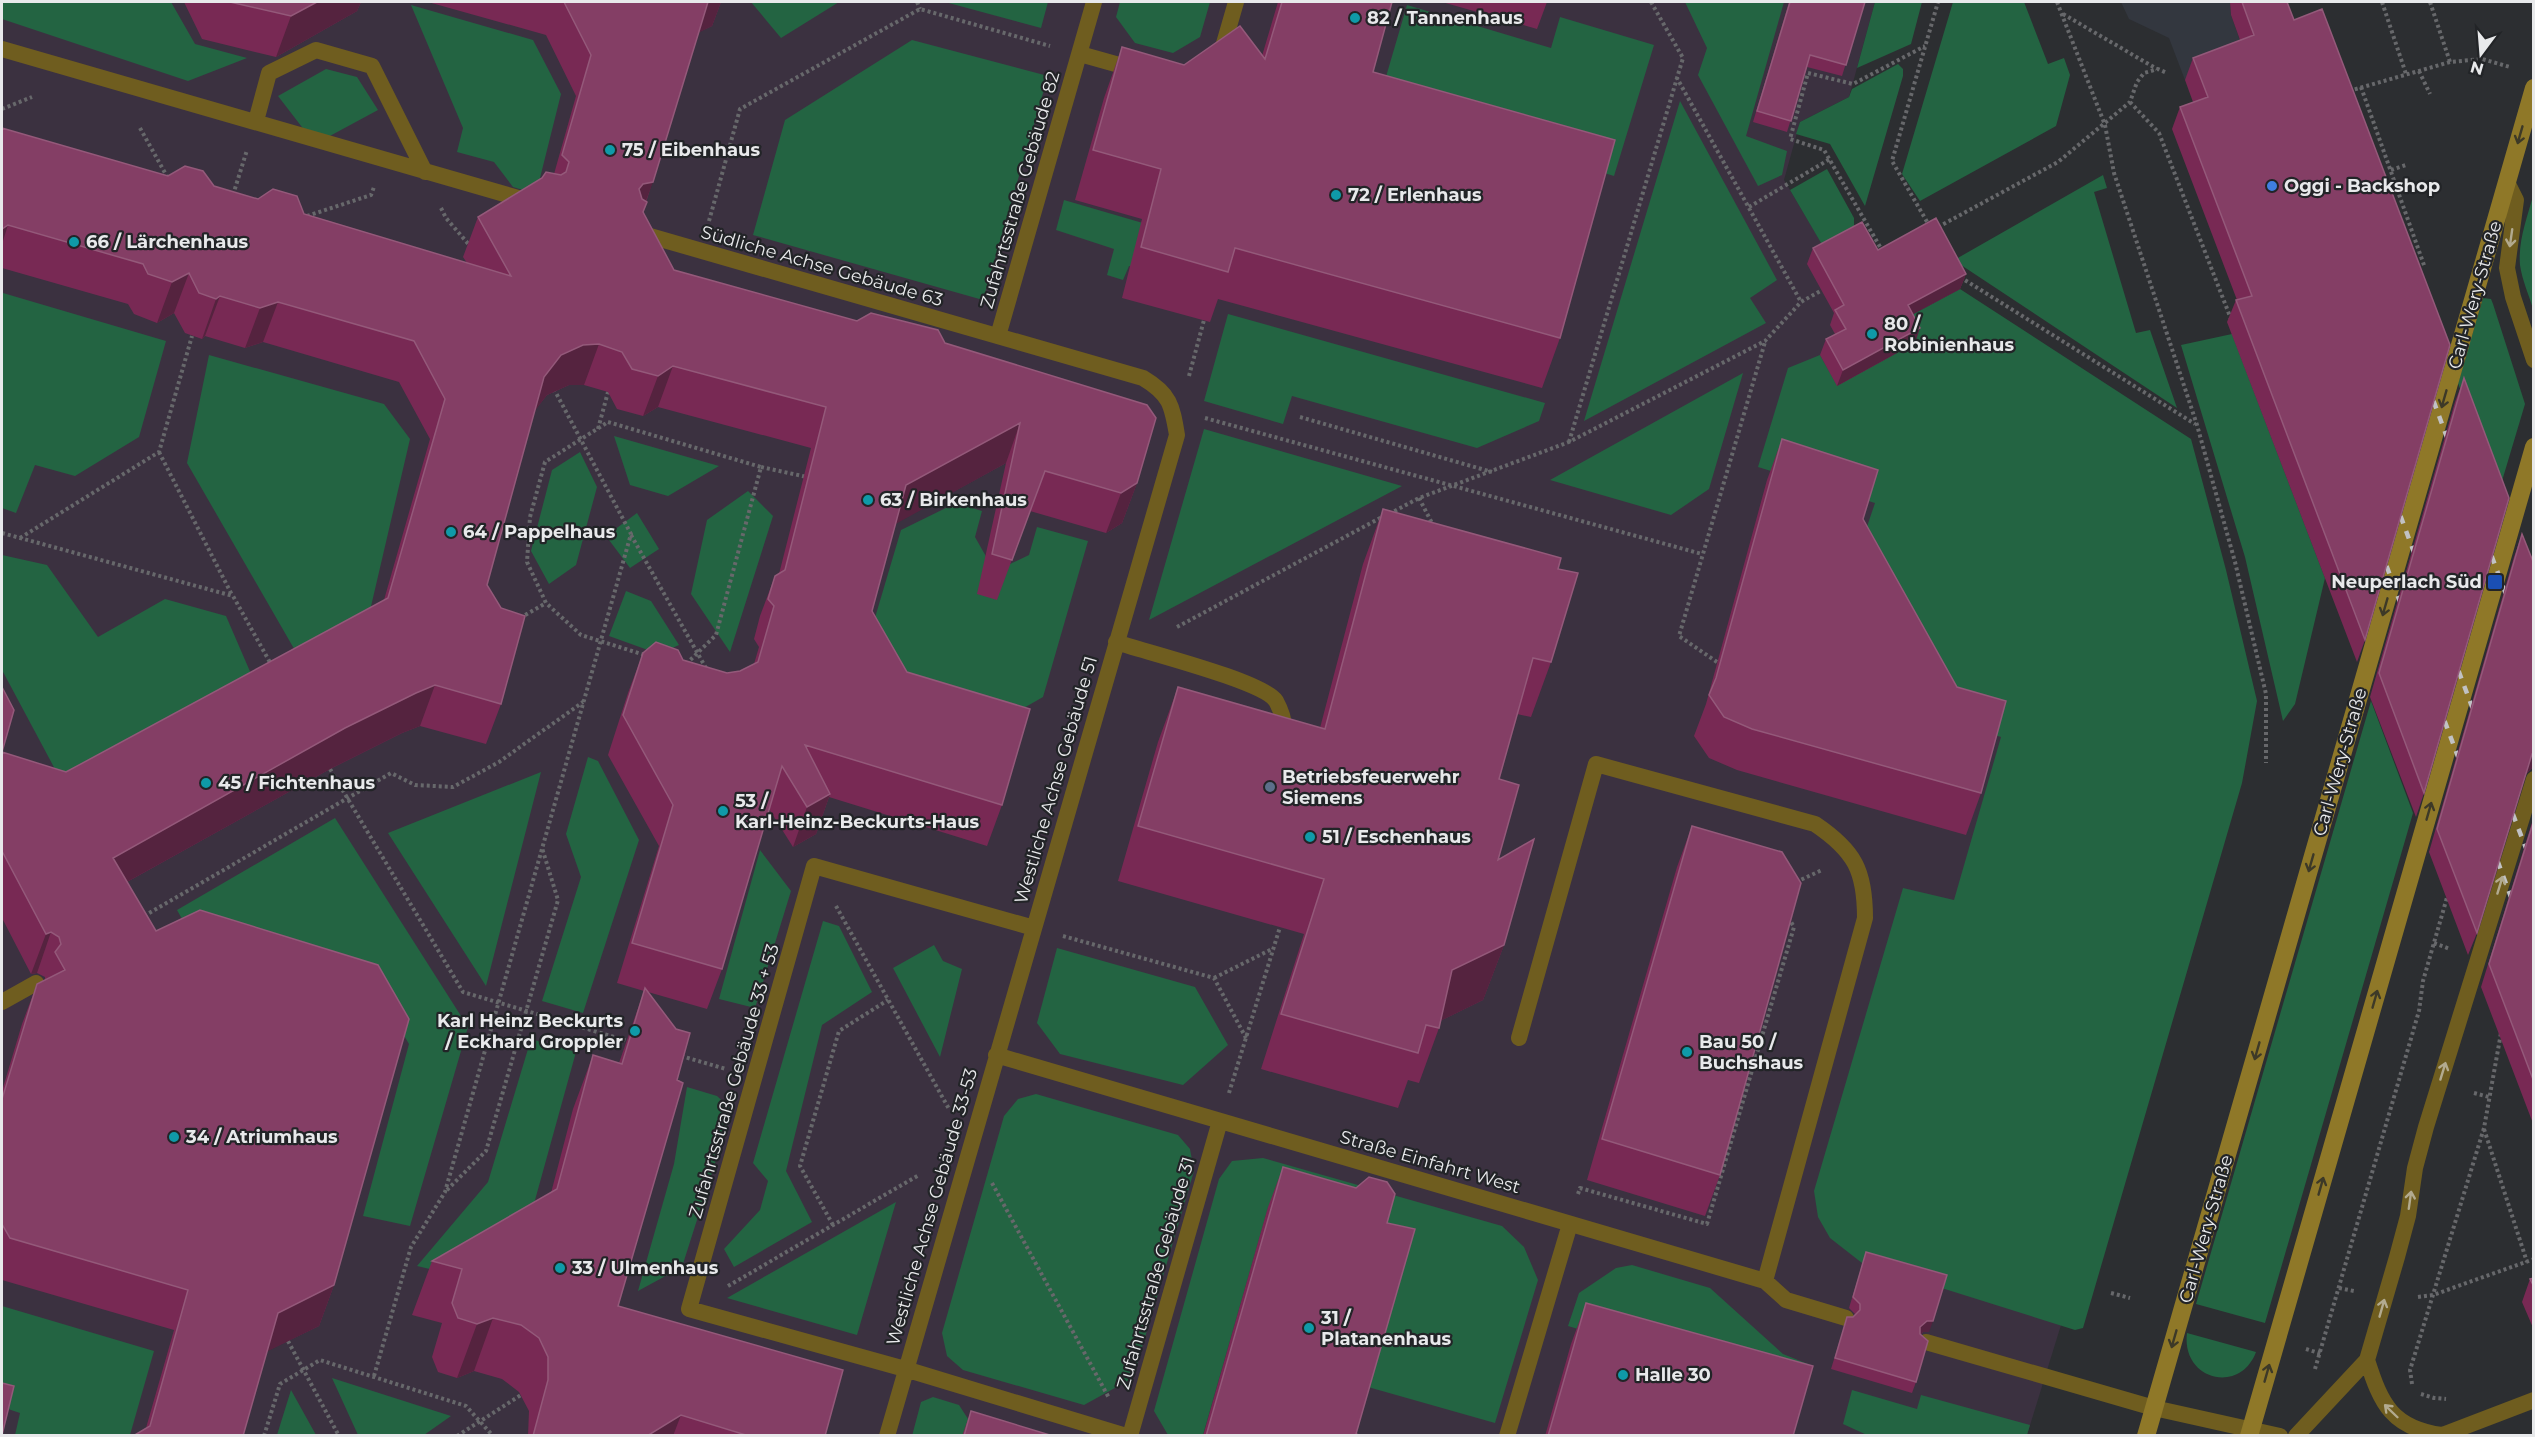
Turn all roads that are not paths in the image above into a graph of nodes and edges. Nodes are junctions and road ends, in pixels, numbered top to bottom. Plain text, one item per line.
1 (1094, 2) edge
2 (1236, 2) edge
3 (2, 49) edge
4 (1080, 54) junction
5 (1207, 61) edge
6 (1147, 73) edge
7 (2534, 88) edge
8 (256, 121) junction
9 (425, 172) junction
10 (2507, 182) junction
11 (544, 205) edge
12 (635, 232) edge
13 (998, 336) junction
14 (2534, 360) edge
15 (1173, 409) joint
16 (2534, 447) edge
17 (1116, 642) junction
18 (1279, 757) edge
19 (2534, 779) edge
20 (1034, 928) junction
21 (36, 983) edge
22 (2, 1002) edge
23 (1519, 1038) dead end
24 (996, 1055) junction
25 (1220, 1121) junction
26 (1570, 1224) junction
27 (1765, 1281) junction
28 (1846, 1318) edge
29 (1926, 1342) edge
30 (2367, 1360) junction
31 (905, 1369) junction
32 (2534, 1400) edge
33 (2154, 1408) junction
34 (2250, 1432) edge
35 (2441, 1435) edge
36 (887, 1436) edge
37 (1128, 1436) edge
38 (1507, 1436) edge
39 (2146, 1436) edge
40 (2280, 1436) edge
41 (2296, 1436) edge

1 - 4 lane, Zufahrtsstraße Gebäude 82
2 - 5 lane
3 - 8 lane
4 - 6 lane, Zufahrtsstraße Gebäude 82
4 - 13 lane, Zufahrtsstraße Gebäude 82
7 -> 10 main road, Carl-Wery-Straße
8 - 9 lane
8 - 9 lane
9 - 11 lane
10 -> 14 lane
10 -> 33 main road, Carl-Wery-Straße
12 - 13 lane, Südliche Achse Gebäude 63
13 - 15 lane, Südliche Achse Gebäude 63
15 - 17 lane, Westliche Achse Gebäude 51
34 -> 16 main road
17 - 18 lane
17 - 20 lane, Westliche Achse Gebäude 51
30 -> 19 lane
20 - 24 lane, Westliche Achse Gebäude 51
20 - 31 lane, Zufahrtsstraße Gebäude 33 + 53
21 - 22 lane
23 - 27 lane
24 - 25 lane, Straße Einfahrt West
24 - 31 lane, Westliche Achse Gebäude 33-53
25 - 26 lane, Straße Einfahrt West
25 - 37 lane, Zufahrtsstraße Gebäude 31
26 - 27 lane, Straße Einfahrt West
26 - 38 lane
27 - 28 lane, Straße Einfahrt West
29 - 33 lane
35 -> 30 lane
30 - 41 lane
31 - 36 lane, Westliche Achse Gebäude 33-53
31 - 37 lane, Zufahrtsstraße Gebäude 31
32 - 35 lane
33 - 34 lane
33 - 39 main road, Carl-Wery-Straße
34 - 40 lane

